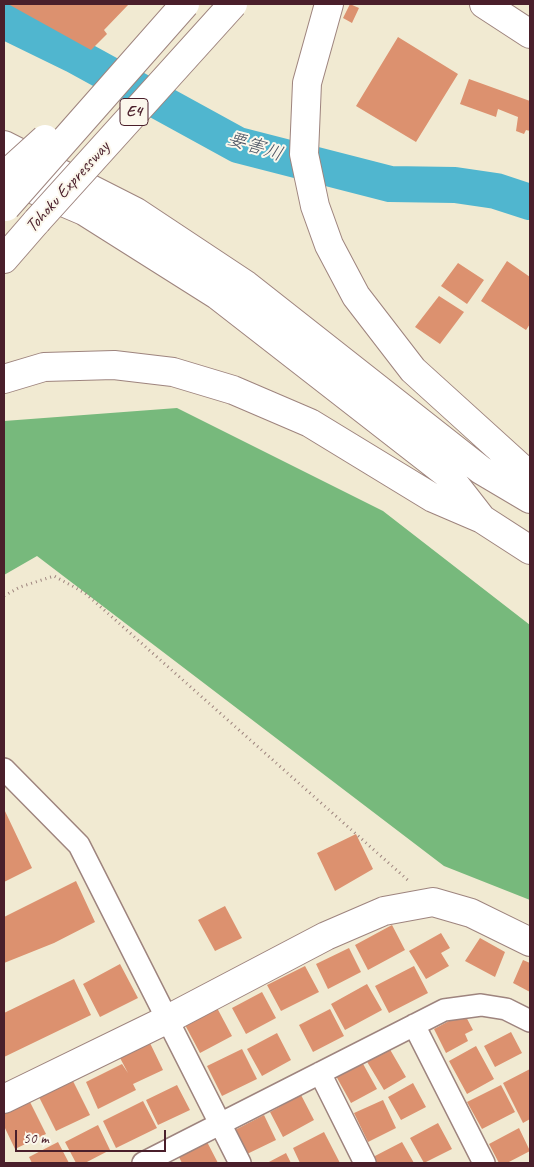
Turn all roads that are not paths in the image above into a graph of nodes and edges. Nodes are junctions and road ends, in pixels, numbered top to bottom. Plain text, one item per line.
1 (185, 4) edge
2 (233, 4) edge
3 (329, 4) edge
4 (484, 4) edge
5 (530, 34) edge
6 (139, 54) junction
7 (4, 145) edge
8 (4, 177) edge
9 (5, 208) edge
10 (4, 259) edge
11 (4, 379) edge
12 (530, 476) edge
13 (530, 499) edge
14 (482, 519) junction
15 (530, 550) edge
16 (4, 770) edge
17 (530, 942) edge
18 (168, 1019) junction
19 (530, 1021) edge
20 (414, 1025) junction
21 (320, 1073) junction
22 (4, 1099) edge
23 (220, 1125) junction
24 (143, 1163) edge
25 (240, 1163) edge
26 (365, 1163) edge
27 (484, 1163) edge

1 - 6 main road, Tohoku Expressway / E4, bridge
2 - 10 main road, Tohoku Expressway / E4, bridge
3 - 12 main road
4 - 5 main road
6 - 8 main road, bridge
6 - 9 main road, Tohoku Expressway / E4, bridge
7 - 13 main road
8 - 14 main road
11 - 14 main road
14 - 15 main road
16 - 18 street
17 - 18 main road
18 - 22 main road
18 - 23 street
19 - 20 street
20 - 21 street
20 - 27 street
21 - 23 street
21 - 26 street
23 - 24 street
23 - 25 street

